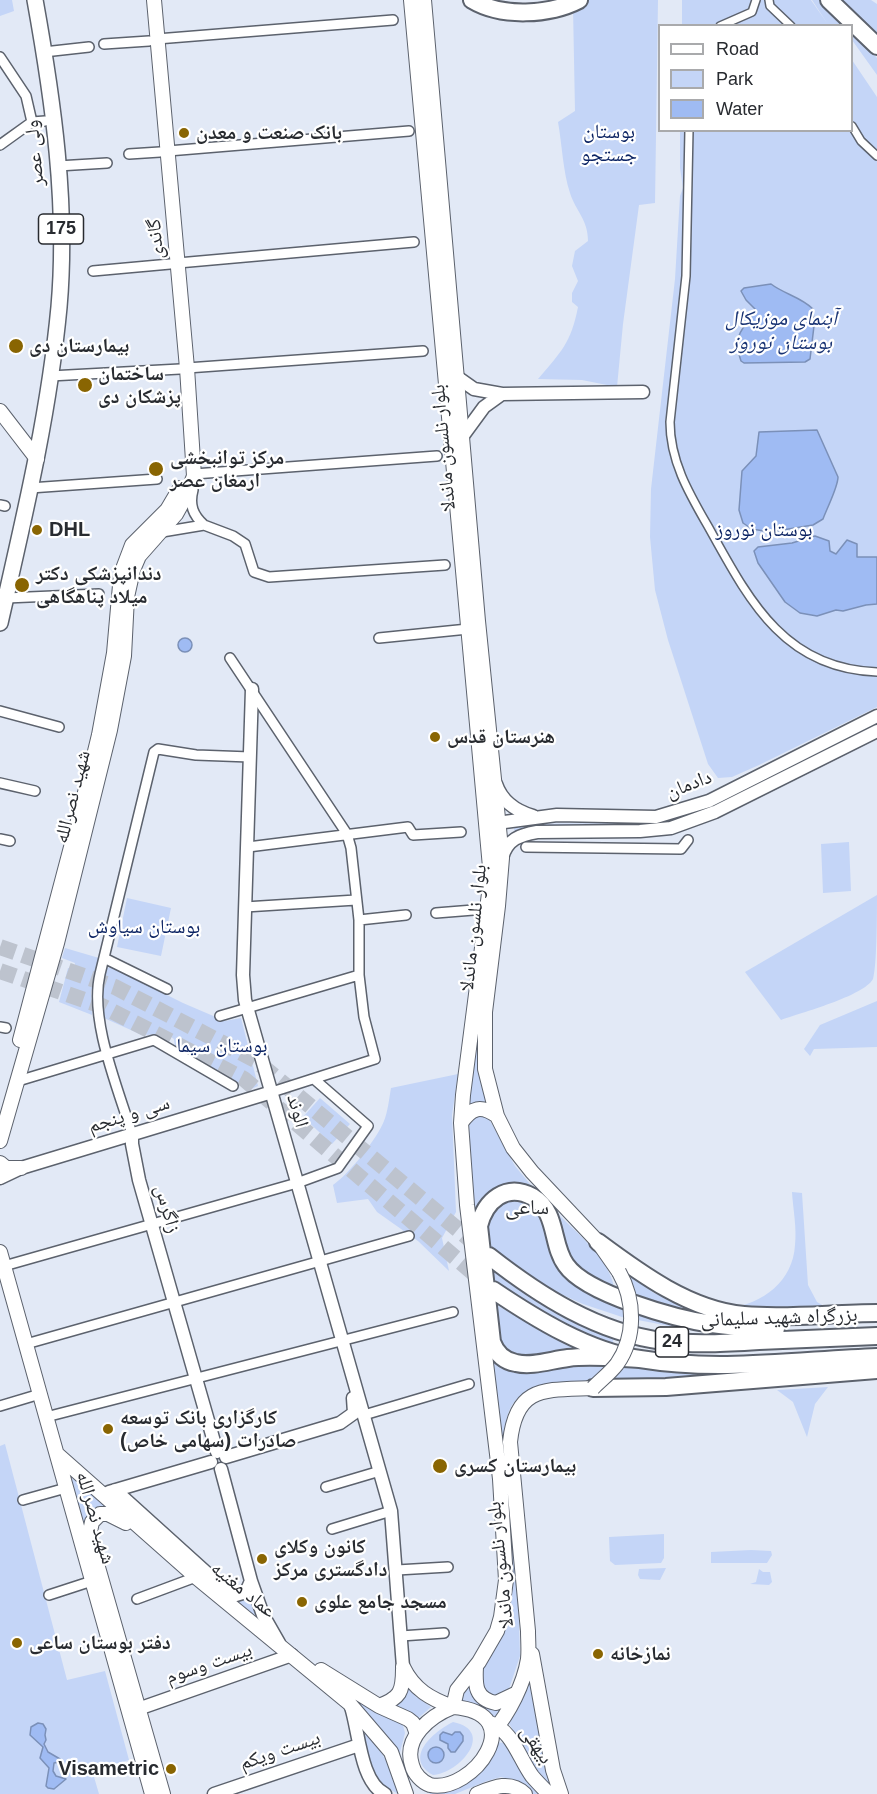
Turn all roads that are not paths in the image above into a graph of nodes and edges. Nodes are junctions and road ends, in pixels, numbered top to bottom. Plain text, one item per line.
1 (35, 0) edge
2 (146, 0) edge
3 (154, 0) edge
4 (411, 0) edge
5 (424, 0) edge
6 (472, 0) edge
7 (579, 0) edge
8 (756, 0) edge
9 (769, 0) edge
10 (829, 0) edge
11 (393, 20) dead end
12 (725, 24) edge
13 (789, 24) edge
14 (862, 31) junction
15 (153, 40) junction
16 (877, 40) edge
17 (104, 44) dead end
18 (877, 46) edge
19 (89, 47) dead end
20 (44, 52) junction
21 (2, 63) edge
22 (44, 121) junction
23 (853, 128) edge
24 (409, 131) dead end
25 (689, 132) edge
26 (0, 145) edge
27 (164, 151) junction
28 (129, 154) dead end
29 (877, 156) edge
30 (107, 162) dead end
31 (58, 166) junction
32 (414, 242) dead end
33 (174, 263) junction
34 (93, 271) dead end
35 (423, 351) dead end
36 (183, 368) junction
37 (50, 376) junction
38 (457, 377) junction
39 (643, 392) dead end
40 (502, 394) junction
41 (0, 411) edge
42 (462, 437) junction
43 (437, 456) dead end
44 (37, 459) junction
45 (191, 475) junction
46 (157, 478) dead end
47 (30, 488) junction
48 (204, 525) junction
49 (162, 532) junction
50 (446, 566) dead end
51 (99, 594) dead end
52 (6, 598) junction
53 (0, 623) edge
54 (468, 629) junction
55 (379, 638) dead end
56 (230, 658) dead end
57 (877, 672) edge
58 (252, 689) junction
59 (0, 711) edge
60 (877, 716) edge
61 (59, 727) dead end
62 (877, 731) edge
63 (250, 757) junction
64 (492, 774) junction
65 (0, 783) edge
66 (35, 791) dead end
67 (693, 806) junction
68 (534, 817) junction
69 (697, 819) junction
70 (497, 823) junction
71 (461, 832) dead end
72 (347, 834) junction
73 (688, 840) dead end
74 (248, 847) junction
75 (526, 847) dead end
76 (502, 858) junction
77 (491, 878) junction
78 (357, 900) junction
79 (245, 907) junction
80 (486, 909) junction
81 (436, 913) dead end
82 (406, 915) dead end
83 (359, 920) junction
84 (104, 958) junction
85 (359, 975) junction
86 (166, 989) dead end
87 (247, 1009) junction
88 (479, 1009) junction
89 (220, 1016) dead end
90 (477, 1037) junction
91 (108, 1053) junction
92 (314, 1079) junction
93 (18, 1081) junction
94 (233, 1086) dead end
95 (272, 1095) junction
96 (0, 1114) edge
97 (497, 1116) junction
98 (461, 1123) junction
99 (132, 1138) junction
100 (0, 1141) edge
101 (111, 1141) junction
102 (0, 1163) edge
103 (21, 1168) junction
104 (0, 1178) edge
105 (139, 1180) junction
106 (297, 1183) junction
107 (151, 1224) junction
108 (410, 1236) dead end
109 (598, 1242) junction
110 (0, 1252) edge
111 (489, 1256) tunnel mouth
112 (320, 1262) junction
113 (3, 1270) edge
114 (493, 1290) tunnel mouth
115 (537, 1292) junction
116 (174, 1303) junction
117 (453, 1312) dead end
118 (877, 1313) edge
119 (877, 1325) edge
120 (776, 1329) junction
121 (877, 1336) edge
122 (342, 1341) junction
123 (26, 1344) junction
124 (877, 1357) edge
125 (639, 1359) junction
126 (877, 1370) edge
127 (196, 1378) junction
128 (469, 1384) dead end
129 (593, 1388) junction
130 (40, 1394) junction
131 (0, 1406) edge
132 (364, 1415) junction
133 (46, 1417) junction
134 (340, 1423) junction
135 (374, 1449) junction
136 (57, 1454) junction
137 (219, 1460) junction
138 (380, 1471) junction
139 (66, 1488) junction
140 (326, 1488) dead end
141 (108, 1492) junction
142 (23, 1500) dead end
143 (391, 1511) junction
144 (332, 1529) dead end
145 (147, 1534) junction
146 (448, 1567) dead end
147 (397, 1570) junction
148 (196, 1577) junction
149 (92, 1581) junction
150 (251, 1581) junction
151 (216, 1588) junction
152 (49, 1595) dead end
153 (137, 1599) dead end
154 (105, 1610) junction
155 (528, 1631) junction
156 (444, 1632) dead end
157 (401, 1636) junction
158 (287, 1650) junction
159 (305, 1666) junction
160 (403, 1667) junction
161 (476, 1667) junction
162 (516, 1693) junction
163 (454, 1700) junction
164 (349, 1703) junction
165 (379, 1706) junction
166 (134, 1711) junction
167 (493, 1727) junction
168 (417, 1734) junction
169 (359, 1745) junction
170 (414, 1772) junction
171 (520, 1790) edge
172 (152, 1794) edge
173 (162, 1794) edge
174 (214, 1794) edge
175 (385, 1794) edge
176 (406, 1794) edge
177 (421, 1794) edge
178 (477, 1794) edge
179 (549, 1794) edge
180 (561, 1794) edge

1 - 20 main road, ولی عصر / 175
2 - 15 main road, گاندی
3 - 15 main road, گاندی
4 - 54 main road, بلوار نلسون ماندلا
5 - 38 main road, بلوار نلسون ماندلا
6 - 7 highway
8 - 12 street
9 - 13 street
10 - 14 highway
11 - 15 street
14 - 16 highway
14 - 18 highway
15 - 17 street
15 - 27 main road, گاندی
19 - 20 street
20 - 22 main road, ولی عصر / 175
21 - 22 street
22 - 26 street
22 - 31 main road, ولی عصر / 175
23 - 29 street
24 - 27 street
25 - 57 street
27 - 28 street
27 - 33 main road, گاندی
30 - 31 street
31 - 37 main road, ولی عصر / 175
32 - 33 street
33 - 34 street
33 - 36 main road, گاندی
35 - 36 street
36 - 37 street
36 - 45 main road, گاندی
37 - 44 main road, ولی عصر / 175
38 - 40 street
38 - 42 main road, بلوار نلسون ماندلا
39 - 40 street
40 - 42 street
41 - 44 main road
42 - 64 main road, بلوار نلسون ماندلا
43 - 45 street
44 - 47 main road, ولی عصر / 175
45 - 48 street
45 - 49 main road, شهید نصرالله
45 - 96 main road, شهید نصرالله
46 - 47 street
47 - 52 main road, ولی عصر / 175
48 - 49 street
48 - 50 street
49 - 93 main road, شهید نصرالله
51 - 52 street
52 - 53 main road, ولی عصر / 175
54 - 55 street
54 - 77 main road, بلوار نلسون ماندلا
56 - 58 street
58 - 63 street, الوند
58 - 72 street
59 - 61 street
60 - 67 street, دادمان
62 - 69 street, دادمان
63 - 74 street, الوند
63 - 84 street, زاگرس
64 - 68 street
64 - 70 main road, بلوار نلسون ماندلا
65 - 66 street
67 - 68 street, دادمان
67 - 69 street
68 - 70 street, دادمان
69 - 76 street, دادمان
70 - 76 main road, بلوار نلسون ماندلا
70 - 77 main road
71 - 72 street
72 - 74 street
72 - 78 street
73 - 75 street
74 - 79 street, الوند
76 - 88 main road, بلوار نلسون ماندلا
77 - 80 main road, بلوار نلسون ماندلا
78 - 79 street
78 - 83 street
79 - 87 street, الوند
80 - 81 street
80 - 88 main road, بلوار نلسون ماندلا
82 - 83 street
83 - 85 street
84 - 86 street
84 - 91 street, زاگرس
85 - 87 street
85 - 92 street
87 - 89 street
87 - 95 street, الوند
88 - 90 main road, بلوار نلسون ماندلا
90 - 97 main road, بلوار نلسون ماندلا
90 - 98 main road, بلوار نلسون ماندلا
91 - 93 street
91 - 94 street
91 - 99 street, زاگرس
92 - 95 street
92 - 106 street
93 - 100 main road, شهید نصرالله
95 - 99 street, سی و پنجم
95 - 106 street, الوند
97 - 98 main road
97 - 109 main road, بلوار نلسون ماندلا
98 - 161 main road, بلوار نلسون ماندلا
99 - 101 street, سی و پنجم
99 - 105 street, زاگرس
101 - 103 street, سی و پنجم
101 - 105 street
102 - 103 main road
103 - 104 street, سی و پنجم
105 - 107 street, زاگرس
106 - 107 street
106 - 112 street, الوند
107 - 113 street
107 - 116 street, زاگرس
108 - 112 street
109 - 118 highway
109 - 129 main road, بلوار نلسون ماندلا, bridge
110 - 113 main road, شهید نصرالله
111 - 115 highway, بزرگراه شهید سلیمانی / 24
112 - 116 street
112 - 122 street, الوند
113 - 123 main road, شهید نصرالله
114 - 125 highway, 24
115 - 120 highway
115 - 121 highway, بزرگراه شهید سلیمانی / 24
116 - 123 street
116 - 127 street, زاگرس
117 - 122 street
119 - 120 highway
120 - 125 highway
122 - 127 street
122 - 132 street, الوند
122 - 134 street
123 - 130 main road, شهید نصرالله
124 - 125 highway, 24
126 - 129 highway
127 - 133 street
127 - 137 street, زاگرس
128 - 132 street
129 - 155 main road, بلوار نلسون ماندلا
130 - 131 street
130 - 133 main road, شهید نصرالله
132 - 135 street, الوند
133 - 136 main road, شهید نصرالله
134 - 135 street
134 - 137 street
135 - 138 street, الوند
136 - 139 main road, شهید نصرالله
136 - 141 main road, عماد مغنیه
137 - 141 street
137 - 150 street, زاگرس
138 - 140 street
138 - 143 street, الوند
139 - 142 street
139 - 149 main road, شهید نصرالله
141 - 145 main road, عماد مغنیه
141 - 151 street, عماد مغنیه
143 - 144 street
143 - 147 street, الوند
145 - 148 main road, عماد مغنیه
145 - 154 main road, شهید نصرالله
146 - 147 street
147 - 157 street, الوند
148 - 151 main road, عماد مغنیه
148 - 153 street
149 - 152 street
149 - 154 main road, شهید نصرالله
150 - 151 street, عماد مغنیه
150 - 158 street, زاگرس
151 - 158 main road, عماد مغنیه
154 - 166 main road, شهید نصرالله
155 - 162 main road, بلوار نلسون ماندلا
155 - 180 main road
156 - 157 street
157 - 160 street, الوند
158 - 159 main road, عماد مغنیه
158 - 166 street, بیست وسوم
159 - 164 main road
159 - 165 main road, عماد مغنیه
160 - 163 main road
160 - 165 main road
161 - 162 main road
161 - 163 main road, بلوار نلسون ماندلا
162 - 167 main road, بلوار نلسون ماندلا
163 - 167 main road
163 - 168 main road
164 - 169 street
164 - 176 main road
165 - 168 main road, عماد مغنیه
166 - 172 main road, شهید نصرالله
166 - 173 main road, شهید نصرالله
167 - 170 main road
167 - 179 main road, بیهقی
168 - 170 main road
169 - 174 street, بیست ویکم
169 - 175 street
170 - 177 main road
171 - 178 main road

